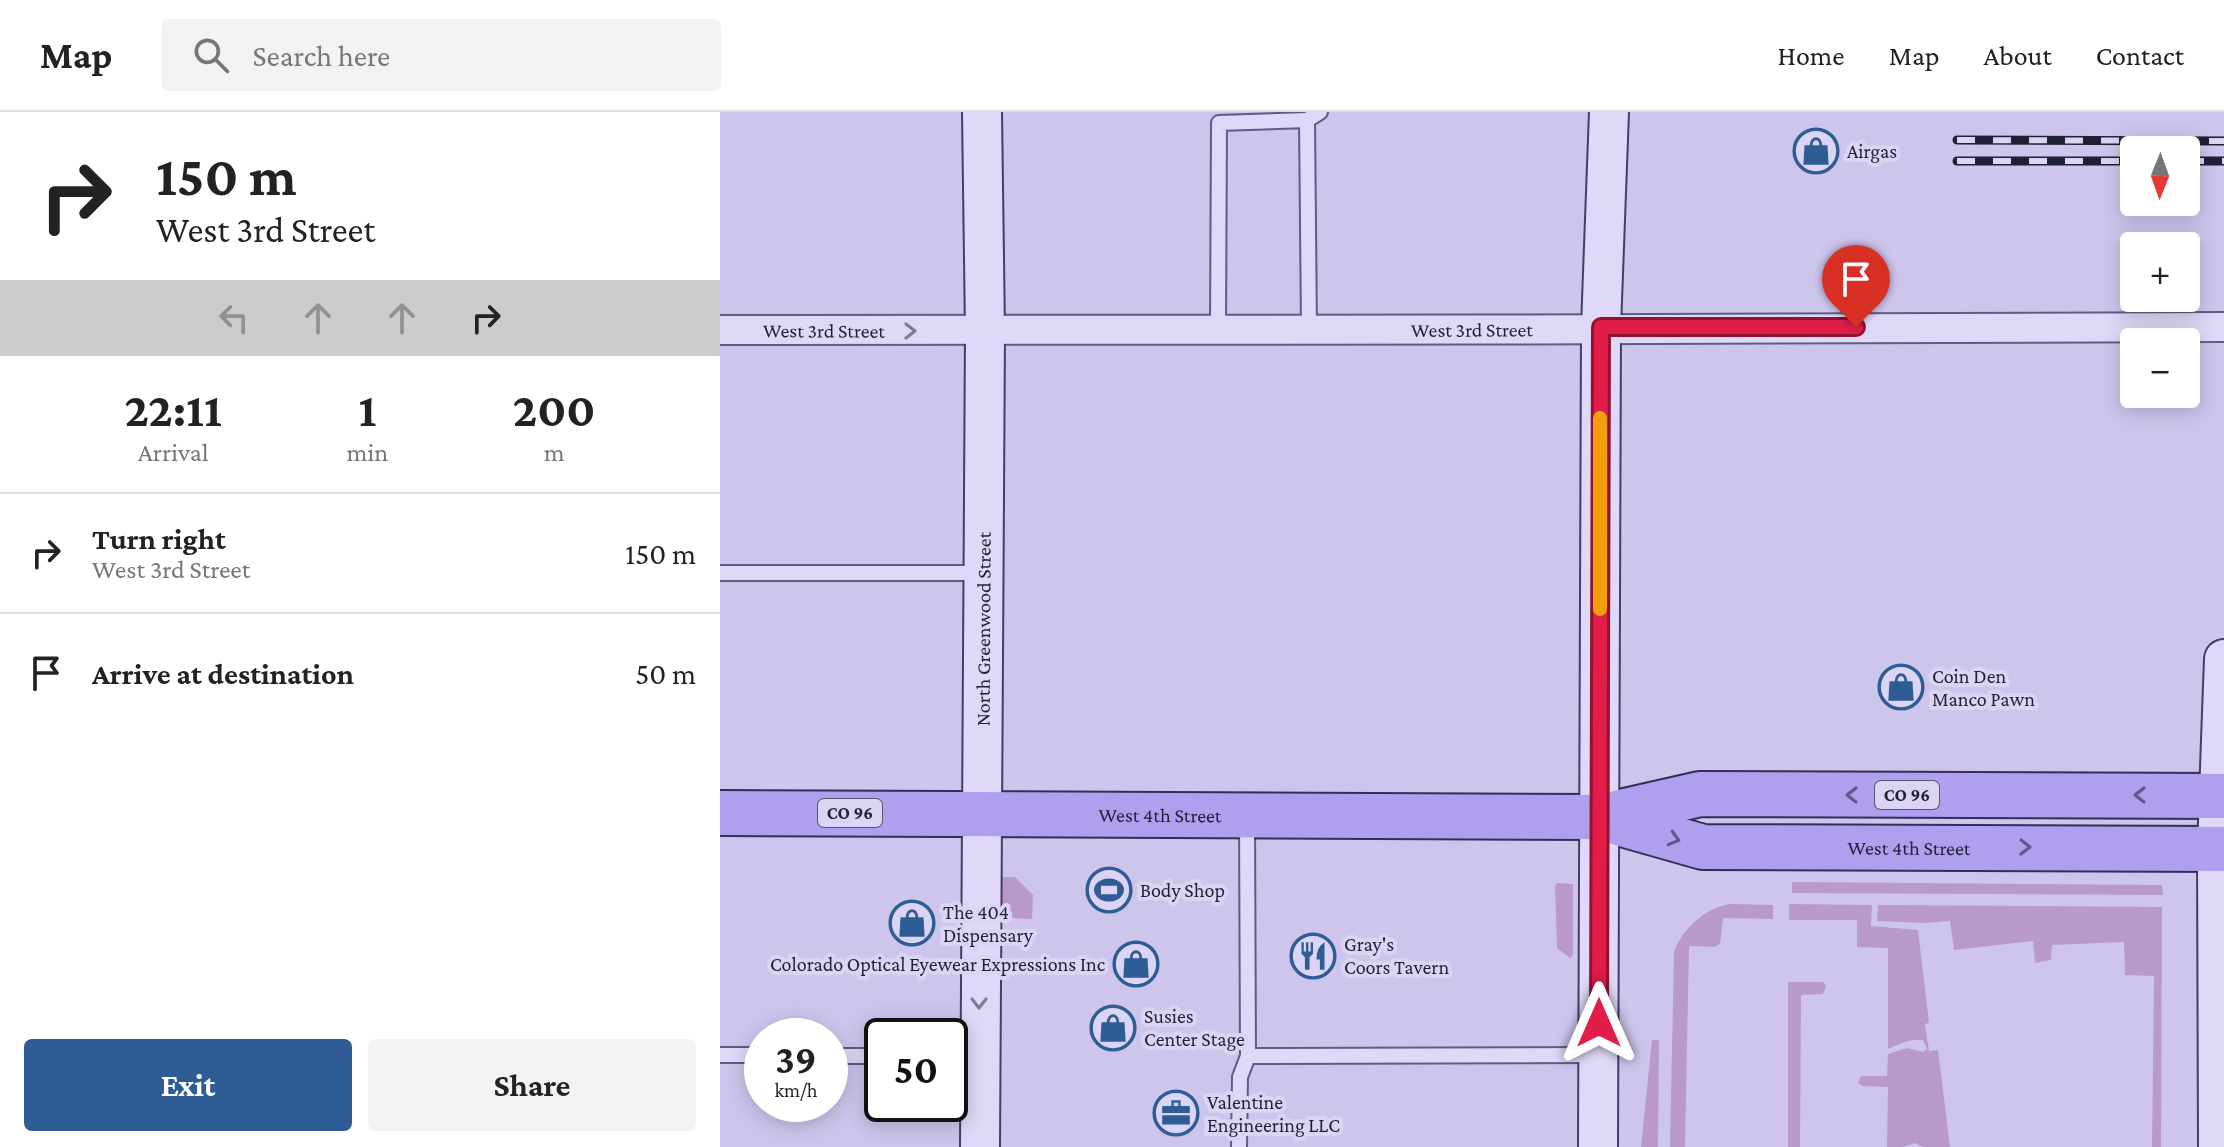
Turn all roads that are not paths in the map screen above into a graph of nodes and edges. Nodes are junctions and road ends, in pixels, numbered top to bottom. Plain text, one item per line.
1 (982, 112) edge
2 (1320, 112) edge
3 (1609, 112) edge
4 (1307, 120) junction
5 (1601, 327) junction
6 (2224, 327) edge
7 (1218, 329) junction
8 (1309, 329) junction
9 (720, 330) edge
10 (985, 332) junction
11 (720, 573) edge
12 (982, 573) junction
13 (2224, 659) edge
14 (2221, 796) edge
15 (720, 813) edge
16 (980, 813) junction
17 (1247, 815) junction
18 (1599, 817) junction
19 (2220, 849) edge
20 (967, 1018) edge
21 (720, 1055) edge
22 (744, 1055) edge
23 (1598, 1055) junction
24 (1248, 1056) junction
25 (968, 1074) edge
26 (2221, 1084) edge
27 (980, 1147) edge
28 (1239, 1147) edge
29 (1598, 1147) edge
30 (2218, 1147) edge

1 - 10 main road, North Greenwood Street
2 - 4 lane
3 - 5 main road
4 - 7 lane
4 - 8 lane
5 - 6 street, West 3rd Street
5 - 8 street, West 3rd Street
5 - 18 main road
7 - 8 street, West 3rd Street
7 - 10 street, West 3rd Street
9 -> 10 street, West 3rd Street
10 - 12 main road, North Greenwood Street
11 - 12 lane
12 - 16 main road, North Greenwood Street
13 - 14 main road
14 -> 18 main road, West 4th Street / CO 96
14 - 19 main road
15 - 16 main road, West 4th Street / CO 96
16 - 17 main road, West 4th Street / CO 96
16 -> 20 main road, North Greenwood Street
17 - 18 main road, West 4th Street / CO 96
17 - 24 lane
18 -> 19 main road, West 4th Street / CO 96
18 - 23 main road
19 - 26 main road
21 - 22 lane
23 - 24 lane
23 - 29 main road
24 - 28 lane
25 - 27 main road, North Greenwood Street
26 - 30 main road

